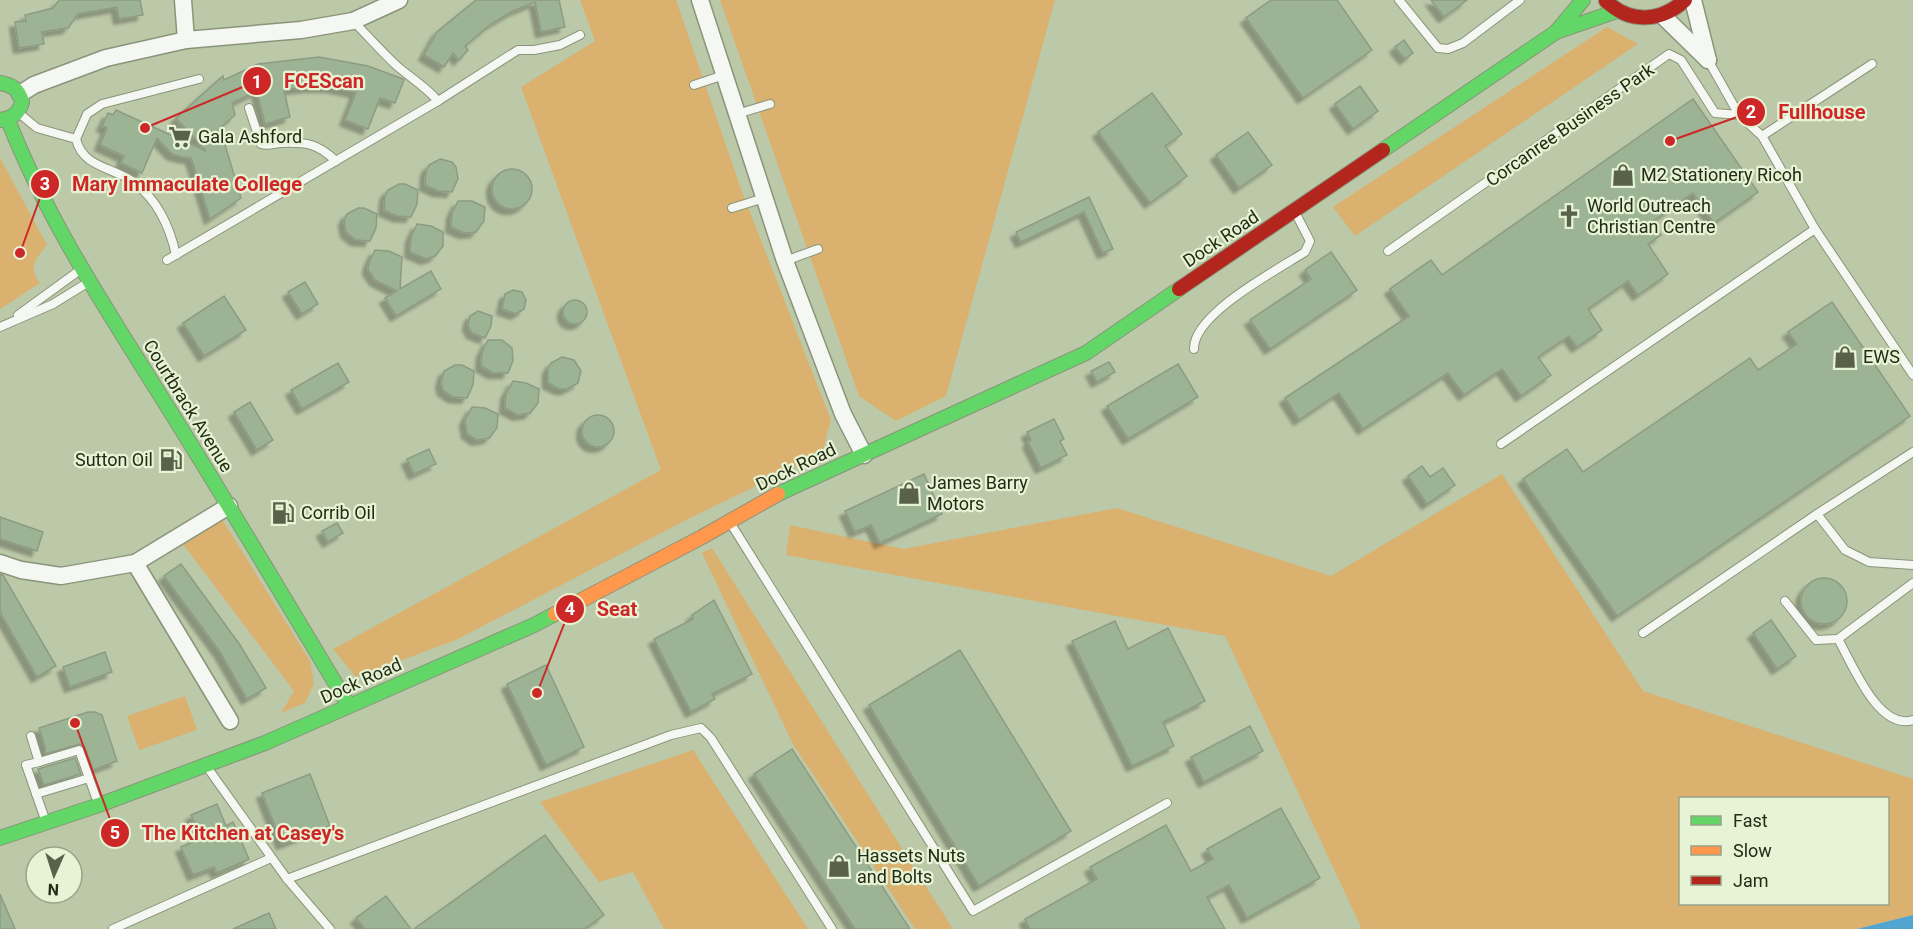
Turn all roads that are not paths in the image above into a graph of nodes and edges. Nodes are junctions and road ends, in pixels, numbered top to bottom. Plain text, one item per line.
1 (183, 0) edge
2 (399, 0) edge
3 (700, 0) edge
4 (1399, 0) edge
5 (1520, 0) edge
6 (1583, 0) edge
7 (1605, 0) edge
8 (1685, 0) edge
9 (1693, 0) edge
10 (1617, 11) junction
11 (1663, 16) junction
12 (354, 21) junction
13 (1556, 32) junction
14 (580, 35) dead end
15 (186, 40) junction
16 (1708, 60) junction
17 (1872, 64) dead end
18 (724, 75) junction
19 (199, 79) dead end
20 (0, 83) edge
21 (694, 85) dead end
22 (20, 94) junction
23 (438, 101) junction
24 (770, 104) dead end
25 (249, 108) dead end
26 (737, 114) junction
27 (1739, 115) junction
28 (9, 117) edge
29 (1762, 136) junction
30 (76, 139) junction
31 (336, 161) junction
32 (764, 198) junction
33 (732, 208) dead end
34 (1294, 211) junction
35 (1815, 229) junction
36 (818, 249) dead end
37 (1388, 251) dead end
38 (176, 255) junction
39 (167, 260) dead end
40 (785, 261) junction
41 (82, 269) junction
42 (90, 282) junction
43 (11, 321) junction
44 (0, 327) edge
45 (1194, 349) dead end
46 (1913, 375) edge
47 (1501, 444) dead end
48 (1913, 452) edge
49 (864, 455) junction
50 (229, 506) junction
51 (1817, 514) junction
52 (729, 521) junction
53 (135, 563) junction
54 (0, 564) edge
55 (1913, 565) edge
56 (1913, 583) edge
57 (1785, 601) dead end
58 (1643, 633) dead end
59 (1838, 639) junction
60 (350, 706) junction
61 (1913, 720) edge
62 (230, 721) dead end
63 (31, 736) dead end
64 (39, 762) junction
65 (206, 766) junction
66 (89, 778) junction
67 (36, 794) junction
68 (1167, 803) dead end
69 (99, 805) junction
70 (46, 822) junction
71 (0, 838) edge
72 (271, 858) junction
73 (286, 879) junction
74 (113, 929) edge
75 (330, 929) edge
76 (832, 929) edge

1 - 15 street
2 - 12 street
3 - 18 street
4 - 5 lane
6 - 13 main road, Dock Road
7 - 10 main road
8 - 11 main road
9 - 16 street
10 - 11 main road
10 - 13 main road, Dock Road
11 - 16 street
12 - 15 street
12 - 23 lane
13 - 34 main road, Dock Road
14 - 23 lane
15 - 22 street
16 - 27 lane, Corcanree Business Park
17 - 29 lane
18 - 21 lane
18 - 26 street
19 - 30 lane
20 - 22 main road
22 - 28 main road
23 - 31 lane
24 - 26 lane
25 - 31 lane
26 - 32 street
27 - 29 lane, Corcanree Business Park
27 - 37 lane, Corcanree Business Park
28 - 30 lane
28 - 41 main road, Courtbrack Avenue
29 - 35 lane, Corcanree Business Park
30 - 38 lane
31 - 38 lane
32 - 33 lane
32 - 40 street
34 - 45 lane
34 - 49 main road, Dock Road
35 - 46 lane, Corcanree Business Park
35 - 47 lane
36 - 40 lane
38 - 39 lane
40 - 49 street
41 - 42 main road, Courtbrack Avenue
41 - 43 lane
42 - 43 lane
42 - 50 main road, Courtbrack Avenue
43 - 44 lane
48 - 51 lane
49 - 52 main road, Dock Road
50 - 53 street
50 - 60 main road, Courtbrack Avenue
51 - 55 lane
51 - 58 lane
52 - 60 main road, Dock Road
52 - 68 lane
53 - 54 street
53 - 62 street
56 - 59 lane
57 - 59 lane
59 - 61 lane
60 - 65 main road, Dock Road
63 - 64 lane
64 - 66 lane
64 - 67 lane
65 - 69 main road, Dock Road
65 - 72 lane
66 - 67 lane
66 - 69 lane
67 - 70 lane
69 - 70 main road, Dock Road
70 - 71 main road, Dock Road
72 - 73 lane
72 - 74 lane
73 - 75 lane
73 - 76 lane

